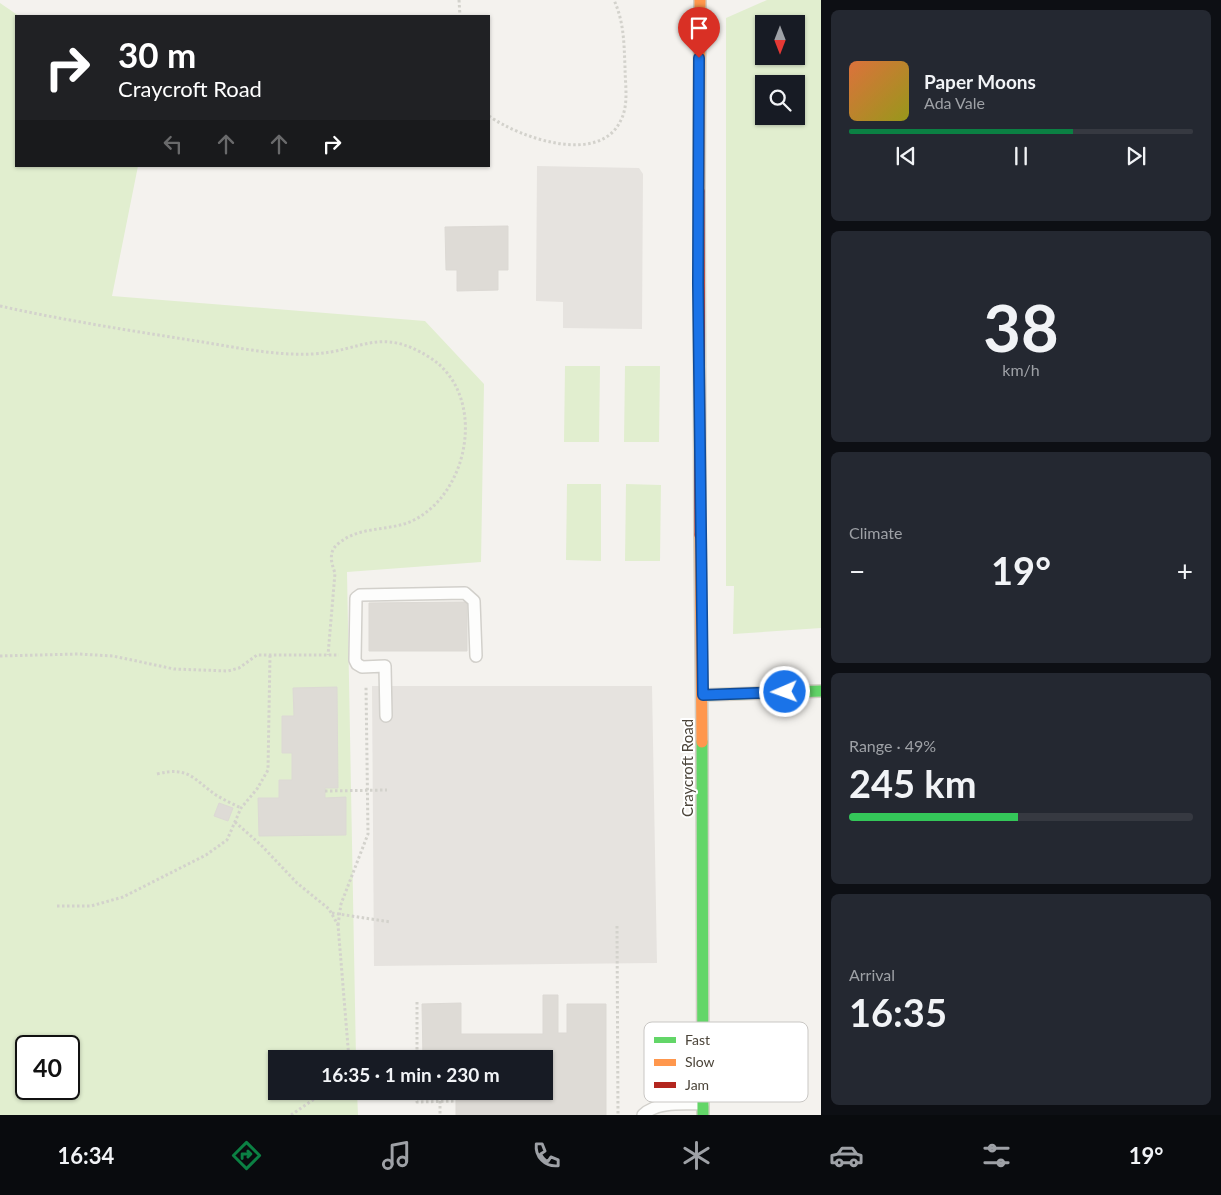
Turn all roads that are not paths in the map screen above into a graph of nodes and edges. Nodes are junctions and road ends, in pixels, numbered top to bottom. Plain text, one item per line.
1 (700, 0) edge
2 (476, 656) dead end
3 (821, 691) edge
4 (703, 695) junction
5 (386, 716) dead end
6 (703, 1022) edge
7 (703, 1109) edge
8 (643, 1115) edge

1 - 4 street, Craycroft Road
2 - 5 lane
3 - 4 street
4 - 6 street, Craycroft Road
7 - 8 lane

